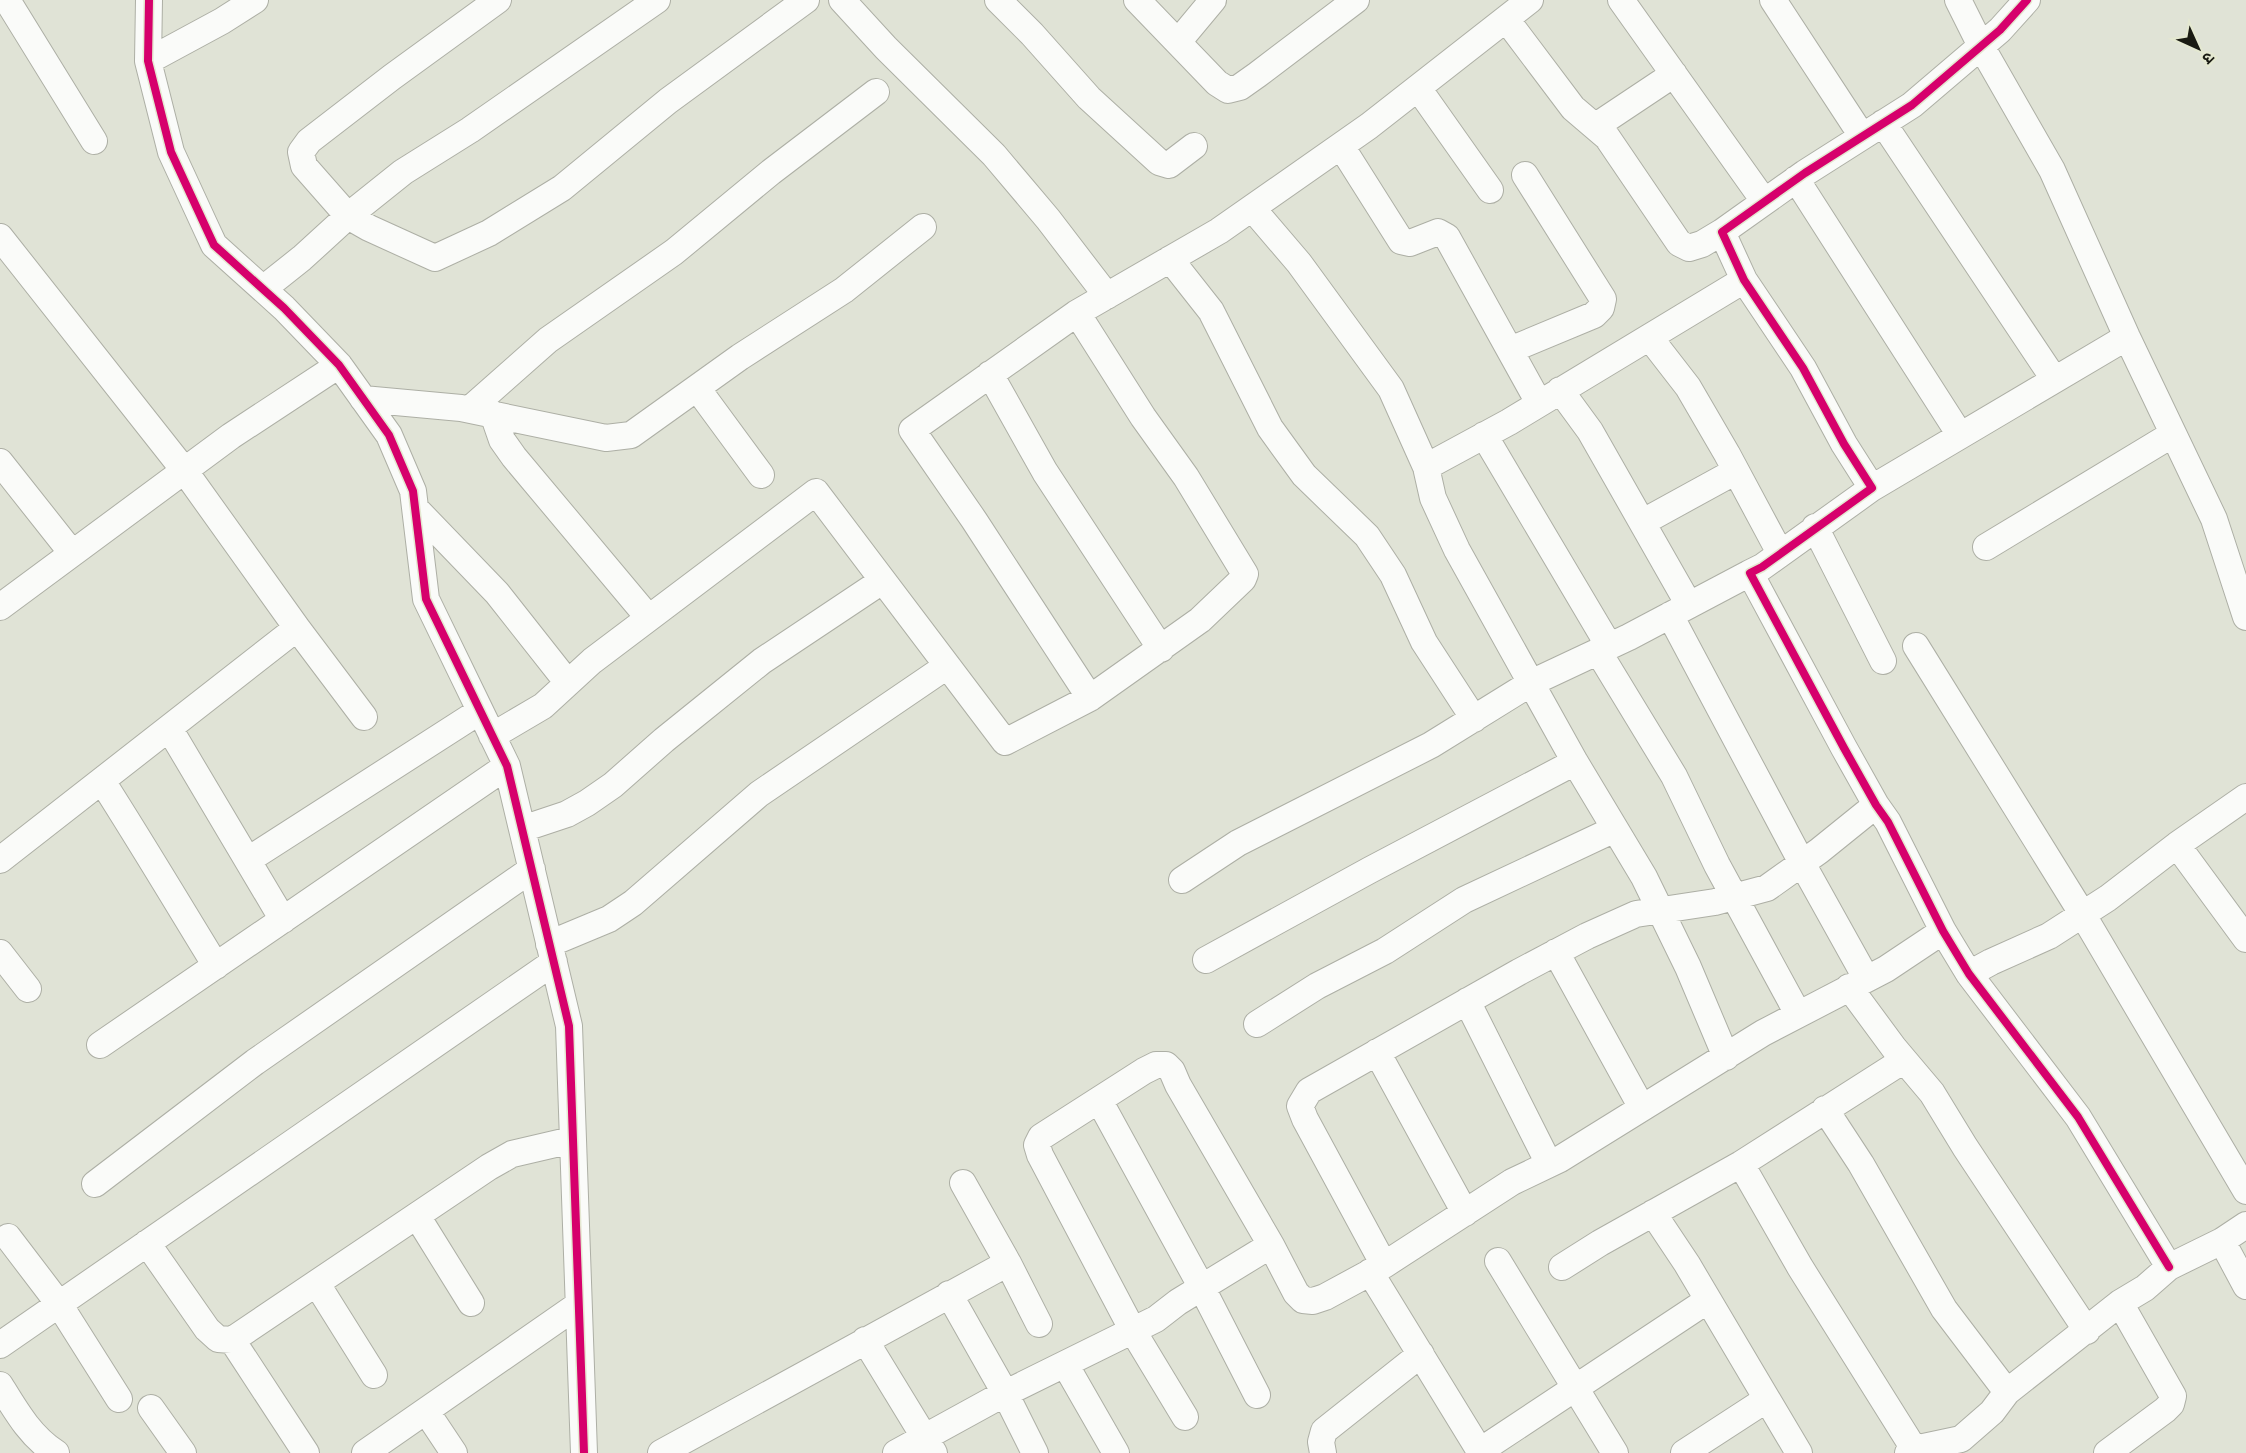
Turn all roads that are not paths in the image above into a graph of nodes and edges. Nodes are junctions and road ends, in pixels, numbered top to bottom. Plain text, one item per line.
1 (7, 0) edge
2 (149, 0) edge
3 (255, 0) edge
4 (498, 0) edge
5 (657, 0) edge
6 (806, 0) edge
7 (842, 0) edge
8 (998, 0) edge
9 (1137, 0) edge
10 (1213, 0) edge
11 (1356, 0) edge
12 (1530, 0) edge
13 (1621, 0) edge
14 (1773, 0) edge
15 (1942, 0) edge
16 (1958, 0) edge
17 (2027, 0) edge
18 (1506, 19) junction
19 (1976, 35) junction
20 (1178, 42) junction
21 (148, 61) junction
22 (1674, 74) junction
23 (1418, 88) junction
24 (876, 92) dead end
25 (1596, 126) junction
26 (1872, 130) junction
27 (94, 141) dead end
28 (1194, 146) dead end
29 (1341, 146) junction
30 (1525, 175) dead end
31 (1796, 179) junction
32 (1490, 190) dead end
33 (1764, 201) junction
34 (1252, 208) junction
35 (348, 216) junction
36 (922, 227) dead end
37 (1722, 232) junction
38 (0, 237) edge
39 (1170, 259) junction
40 (1744, 280) junction
41 (263, 289) junction
42 (1107, 296) junction
43 (1077, 313) junction
44 (2127, 337) junction
45 (1650, 338) junction
46 (1509, 350) junction
47 (339, 365) junction
48 (990, 374) junction
49 (2054, 380) junction
50 (697, 388) junction
51 (1549, 397) junction
52 (363, 399) junction
53 (482, 412) junction
54 (2173, 434) junction
55 (1484, 435) junction
56 (1960, 435) junction
57 (0, 462) edge
58 (1426, 467) junction
59 (184, 470) junction
60 (1736, 471) junction
61 (761, 475) dead end
62 (1872, 488) junction
63 (416, 509) junction
64 (1643, 522) junction
65 (1815, 527) junction
66 (1986, 548) dead end
67 (72, 553) junction
68 (1780, 553) junction
69 (1750, 573) junction
70 (882, 581) junction
71 (0, 608) edge
72 (1679, 610) junction
73 (648, 617) junction
74 (2246, 617) edge
75 (297, 628) junction
76 (1916, 646) dead end
77 (1161, 649) junction
78 (1604, 649) junction
79 (1883, 661) dead end
80 (947, 666) junction
81 (568, 683) junction
82 (1531, 683) junction
83 (1090, 698) junction
84 (480, 711) junction
85 (364, 717) dead end
86 (1474, 718) junction
87 (169, 728) junction
88 (492, 736) junction
89 (1575, 762) junction
90 (507, 766) junction
91 (102, 781) junction
92 (2246, 797) edge
93 (1876, 805) junction
94 (522, 829) junction
95 (1615, 829) junction
96 (2177, 845) junction
97 (0, 860) edge
98 (248, 860) junction
99 (1802, 863) junction
100 (532, 869) junction
101 (1182, 880) dead end
102 (1735, 896) junction
103 (1660, 910) junction
104 (2083, 915) junction
105 (284, 920) junction
106 (1943, 930) junction
107 (2246, 939) edge
108 (1556, 952) junction
109 (0, 953) edge
110 (552, 953) junction
111 (1206, 960) dead end
112 (216, 966) junction
113 (1969, 974) junction
114 (1858, 983) junction
115 (28, 989) dead end
116 (1467, 1001) junction
117 (1798, 1014) junction
118 (1257, 1024) dead end
119 (100, 1045) dead end
120 (1377, 1052) junction
121 (1726, 1057) junction
122 (1904, 1060) junction
123 (1099, 1100) junction
124 (1642, 1108) junction
125 (1825, 1109) junction
126 (572, 1140) junction
127 (1549, 1164) junction
128 (1742, 1164) junction
129 (963, 1183) dead end
130 (95, 1184) dead end
131 (2246, 1191) edge
132 (1465, 1213) junction
133 (1653, 1213) junction
134 (417, 1216) junction
135 (2246, 1225) edge
136 (8, 1237) dead end
137 (2222, 1241) junction
138 (147, 1243) junction
139 (1271, 1245) junction
140 (1498, 1261) dead end
141 (1008, 1263) junction
142 (1562, 1267) dead end
143 (1377, 1268) junction
144 (2169, 1268) junction
145 (317, 1284) junction
146 (2246, 1286) edge
147 (1202, 1288) junction
148 (949, 1294) junction
149 (1708, 1300) junction
150 (471, 1303) dead end
151 (2120, 1303) junction
152 (59, 1304) junction
153 (578, 1305) junction
154 (1039, 1324) dead end
155 (1133, 1330) junction
156 (2087, 1331) junction
157 (232, 1340) junction
158 (865, 1341) junction
159 (0, 1345) edge
160 (1421, 1354) junction
161 (1065, 1364) junction
162 (374, 1375) dead end
163 (0, 1384) edge
164 (1576, 1387) junction
165 (2007, 1392) junction
166 (1005, 1393) junction
167 (1257, 1395) dead end
168 (119, 1399) dead end
169 (1767, 1399) junction
170 (151, 1408) dead end
171 (426, 1411) junction
172 (1185, 1417) dead end
173 (929, 1445) edge
174 (1967, 1446) edge
175 (1911, 1451) edge
176 (1480, 1452) edge
177 (56, 1453) edge
178 (183, 1453) edge
179 (306, 1453) edge
180 (365, 1453) edge
181 (454, 1453) edge
182 (584, 1453) edge
183 (661, 1453) edge
184 (896, 1453) edge
185 (1035, 1453) edge
186 (1116, 1453) edge
187 (1323, 1453) edge
188 (1615, 1453) edge
189 (1684, 1453) edge
190 (1799, 1453) edge
191 (2107, 1453) edge

1 - 27 street
2 - 21 street
3 - 21 street
4 - 35 street
5 - 35 street
6 - 35 street
7 - 42 street
8 - 28 street
9 - 20 street
10 - 20 street
11 - 20 street
12 - 18 street
13 - 22 street
14 - 26 street
15 - 19 street
16 - 19 street
17 - 19 street
18 - 23 street
18 - 25 street
19 - 26 street
19 - 44 street
21 - 41 street
22 - 25 street
22 - 33 street
23 - 29 street
23 - 32 street
24 - 53 street
25 - 37 street
26 - 31 street
26 - 49 street
29 - 34 street
29 - 46 street
30 - 46 street
31 - 33 street
31 - 56 street
33 - 37 street
34 - 39 street
34 - 58 street
35 - 41 street
36 - 50 street
37 - 40 street
38 - 59 street
39 - 42 street
39 - 86 street
40 - 45 street
40 - 62 street
41 - 47 street
42 - 43 street
43 - 48 street
43 - 77 street
44 - 49 street
44 - 54 street
45 - 51 street
45 - 60 street
46 - 51 street
47 - 52 street
47 - 59 street
48 - 77 street
48 - 83 street
49 - 56 street
50 - 53 street
50 - 61 street
51 - 55 street
51 - 64 street
52 - 53 street
52 - 63 street
53 - 73 street
54 - 66 street
54 - 74 street
55 - 58 street
55 - 78 street
56 - 62 street
57 - 67 street
58 - 82 street
59 - 67 street
59 - 75 street
60 - 64 street
60 - 68 street
62 - 65 street
63 - 81 street
63 - 84 street
64 - 72 street
65 - 68 street
65 - 79 street
67 - 71 street
68 - 69 street
69 - 72 street
69 - 93 street
70 - 73 street
70 - 80 street
70 - 94 street
72 - 78 street
72 - 99 street
73 - 81 street
75 - 85 street
75 - 87 street
76 - 104 street
77 - 83 street
78 - 82 street
78 - 102 street
80 - 83 street
80 - 110 street
81 - 88 street
82 - 86 street
82 - 89 street
84 - 88 street
84 - 98 street
86 - 101 street
87 - 91 street
87 - 98 street
88 - 90 street
89 - 95 street
89 - 111 street
90 - 94 street
90 - 105 street
91 - 97 street
91 - 112 street
92 - 96 street
93 - 99 street
93 - 106 street
94 - 100 street
95 - 103 street
95 - 118 street
96 - 104 street
96 - 107 street
98 - 105 street
99 - 102 street
99 - 114 street
100 - 110 street
100 - 130 street
102 - 103 street
102 - 117 street
103 - 108 street
103 - 121 street
104 - 113 street
104 - 131 street
105 - 112 street
106 - 113 street
106 - 114 street
108 - 116 street
108 - 124 street
109 - 115 street
110 - 126 street
110 - 138 street
112 - 119 street
113 - 144 street
114 - 117 street
114 - 122 street
116 - 120 street
116 - 127 street
117 - 121 street
120 - 132 street
120 - 143 street
121 - 124 street
122 - 125 street
122 - 156 street
123 - 139 street
123 - 147 street
123 - 155 street
124 - 127 street
125 - 128 street
125 - 165 street
126 - 134 street
126 - 153 street
127 - 132 street
128 - 133 street
128 - 175 street
129 - 141 street
132 - 143 street
133 - 142 street
133 - 149 street
134 - 145 street
134 - 150 street
135 - 137 street
136 - 152 street
137 - 144 street
137 - 146 street
138 - 152 street
138 - 157 street
139 - 143 street
139 - 147 street
140 - 164 street
141 - 148 street
141 - 154 street
143 - 160 street
144 - 151 street
145 - 157 street
145 - 162 street
147 - 155 street
147 - 167 street
148 - 158 street
148 - 166 street
149 - 164 street
149 - 169 street
151 - 156 street
151 - 191 street
152 - 159 street
152 - 168 street
153 - 171 street
153 - 182 street
155 - 161 street
155 - 172 street
156 - 165 street
157 - 179 street
158 - 173 street
158 - 183 street
160 - 176 street
160 - 187 street
161 - 166 street
161 - 186 street
163 - 177 street
164 - 176 street
164 - 188 street
165 - 174 street
166 - 173 street
166 - 185 street
169 - 189 street
169 - 190 street
170 - 178 street
171 - 180 street
171 - 181 street
173 - 184 street
174 - 175 street

